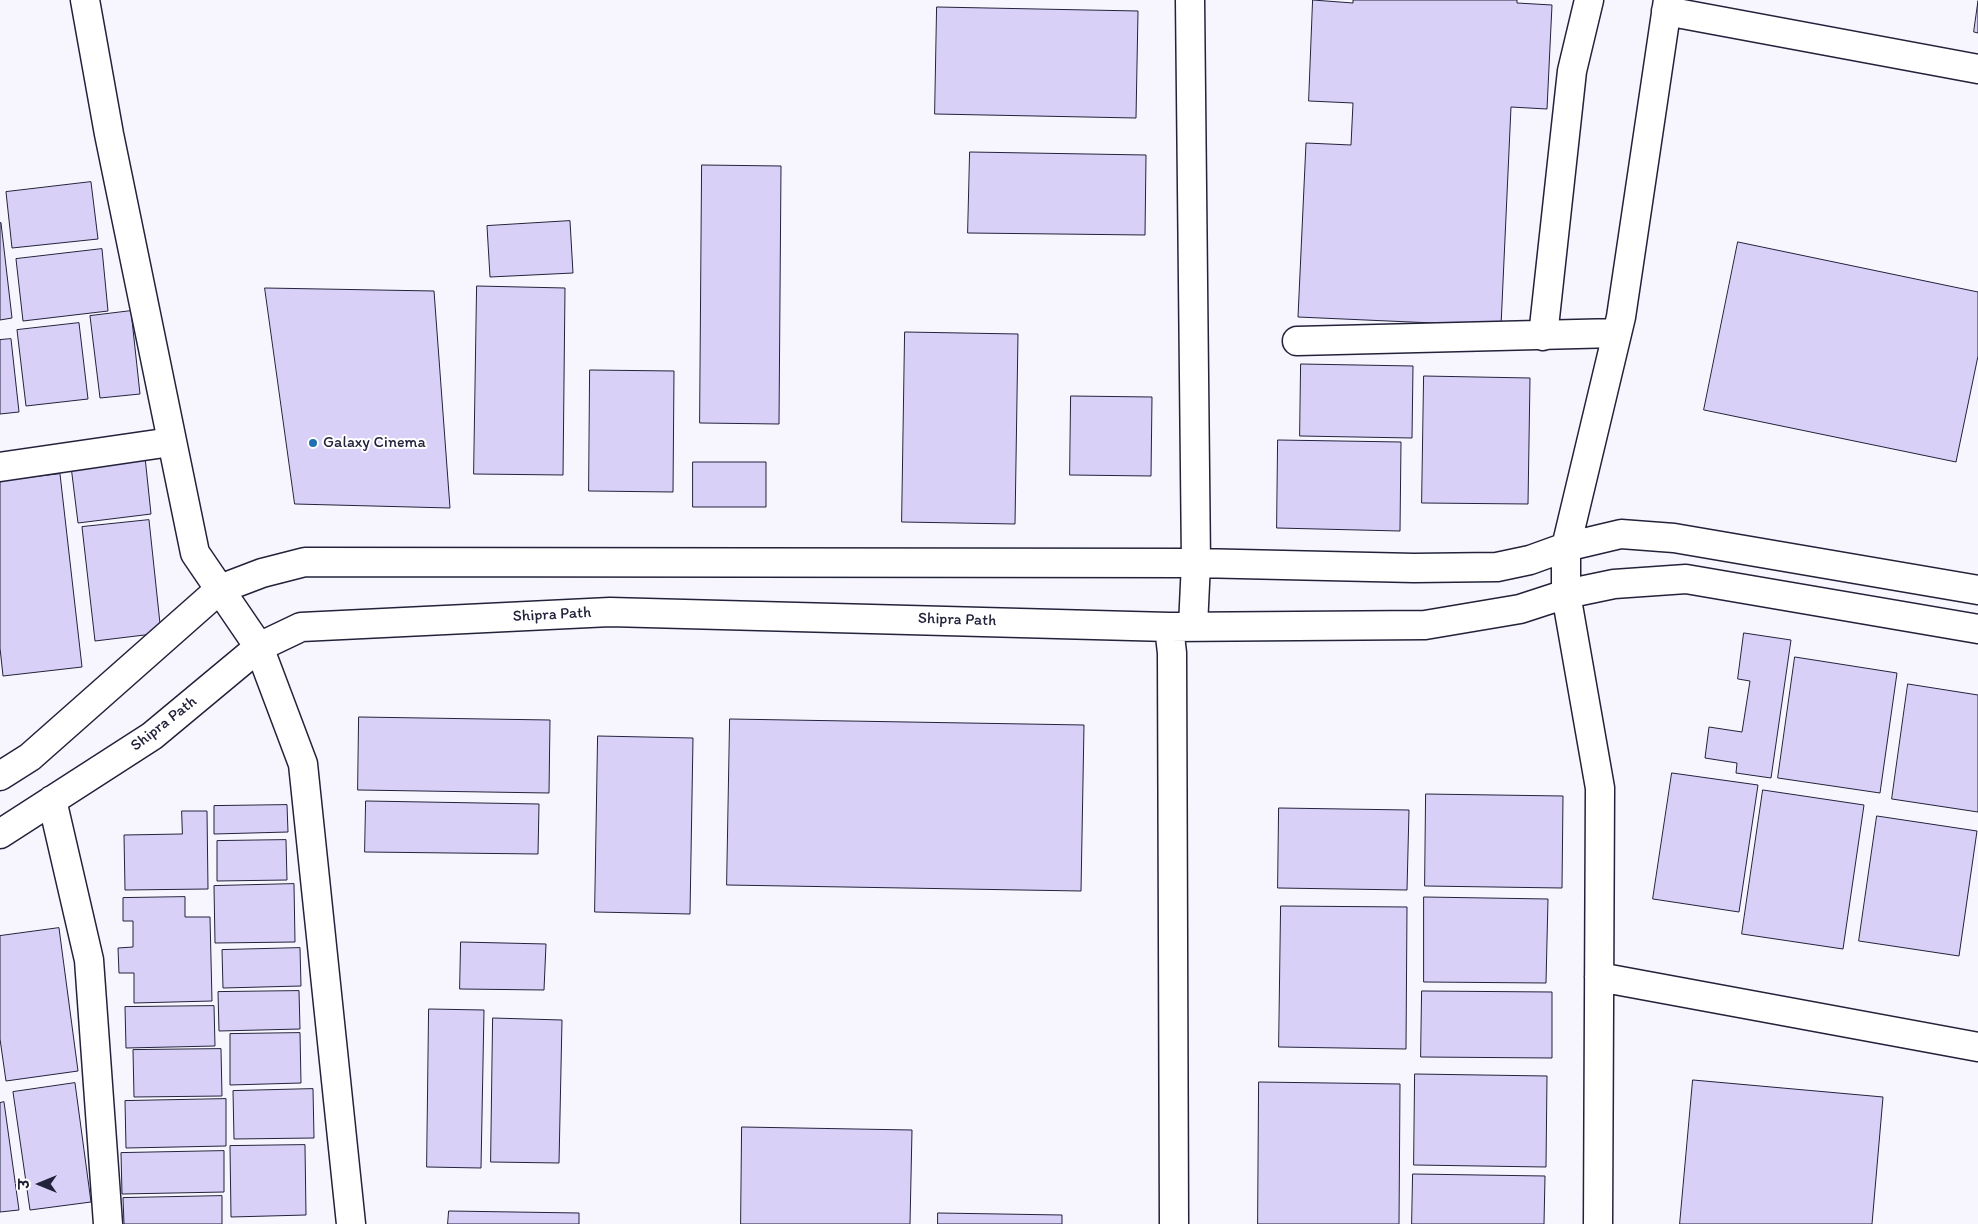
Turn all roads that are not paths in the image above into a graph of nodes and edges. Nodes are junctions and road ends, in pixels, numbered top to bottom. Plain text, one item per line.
1 (85, 0) edge
2 (1190, 0) edge
3 (1589, 0) edge
4 (1667, 5) edge
5 (1978, 69) edge
6 (1617, 333) junction
7 (1544, 336) junction
8 (1297, 341) dead end
9 (171, 442) junction
10 (0, 467) edge
11 (1566, 547) junction
12 (1196, 563) junction
13 (220, 589) junction
14 (1978, 590) edge
15 (1566, 594) junction
16 (1181, 627) junction
17 (1978, 629) edge
18 (259, 647) junction
19 (0, 776) edge
20 (52, 800) junction
21 (0, 834) edge
22 (1599, 977) junction
23 (1978, 1047) edge
24 (108, 1224) edge
25 (351, 1224) edge
26 (1174, 1224) edge
27 (1598, 1224) edge

1 - 9 street
2 - 12 street
3 - 7 street
4 - 5 street
4 - 6 street
6 - 7 street
6 - 11 street
7 - 8 street
9 - 10 street
9 - 13 street
11 - 12 street
11 - 14 street
11 - 15 street
12 - 13 street
12 - 16 street
13 - 18 street
13 - 19 street
15 - 16 street, Shipra Path
15 - 17 street, Shipra Path
15 - 22 street
16 - 18 street, Shipra Path
16 - 26 street
18 - 20 street, Shipra Path
18 - 25 street
20 - 21 street, Shipra Path
20 - 24 street
22 - 23 street
22 - 27 street

